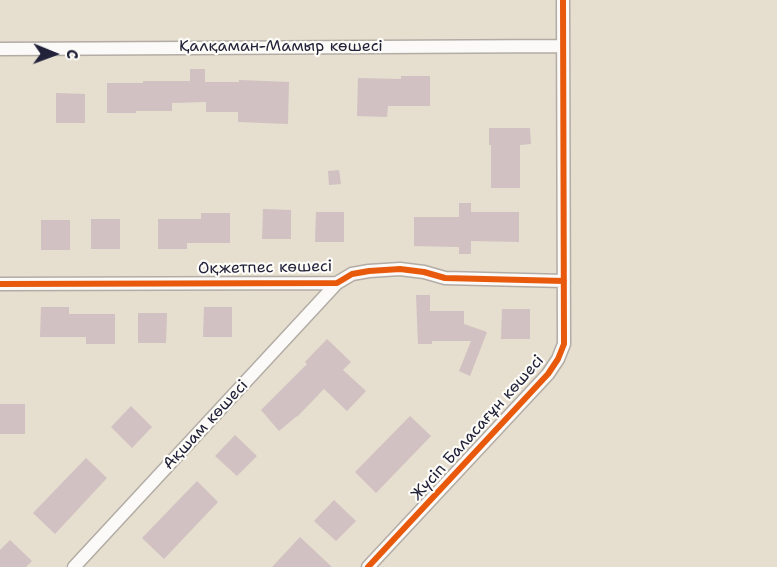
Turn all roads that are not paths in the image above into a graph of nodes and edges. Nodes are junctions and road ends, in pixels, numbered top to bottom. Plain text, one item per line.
1 (562, 0) edge
2 (562, 46) junction
3 (0, 49) edge
4 (564, 281) junction
5 (337, 283) junction
6 (0, 284) edge
7 (74, 567) edge
8 (368, 567) edge

1 - 2 street, Жүсіп Баласағұн көшесі
2 - 3 street, Қалқаман-Мамыр көшесі
2 - 4 street, Жүсіп Баласағұн көшесі
4 - 5 street, Оқжетпес көшесі
4 - 8 street, Жүсіп Баласағұн көшесі
5 - 6 street, Оқжетпес көшесі
5 - 7 street, Ақшам көшесі

